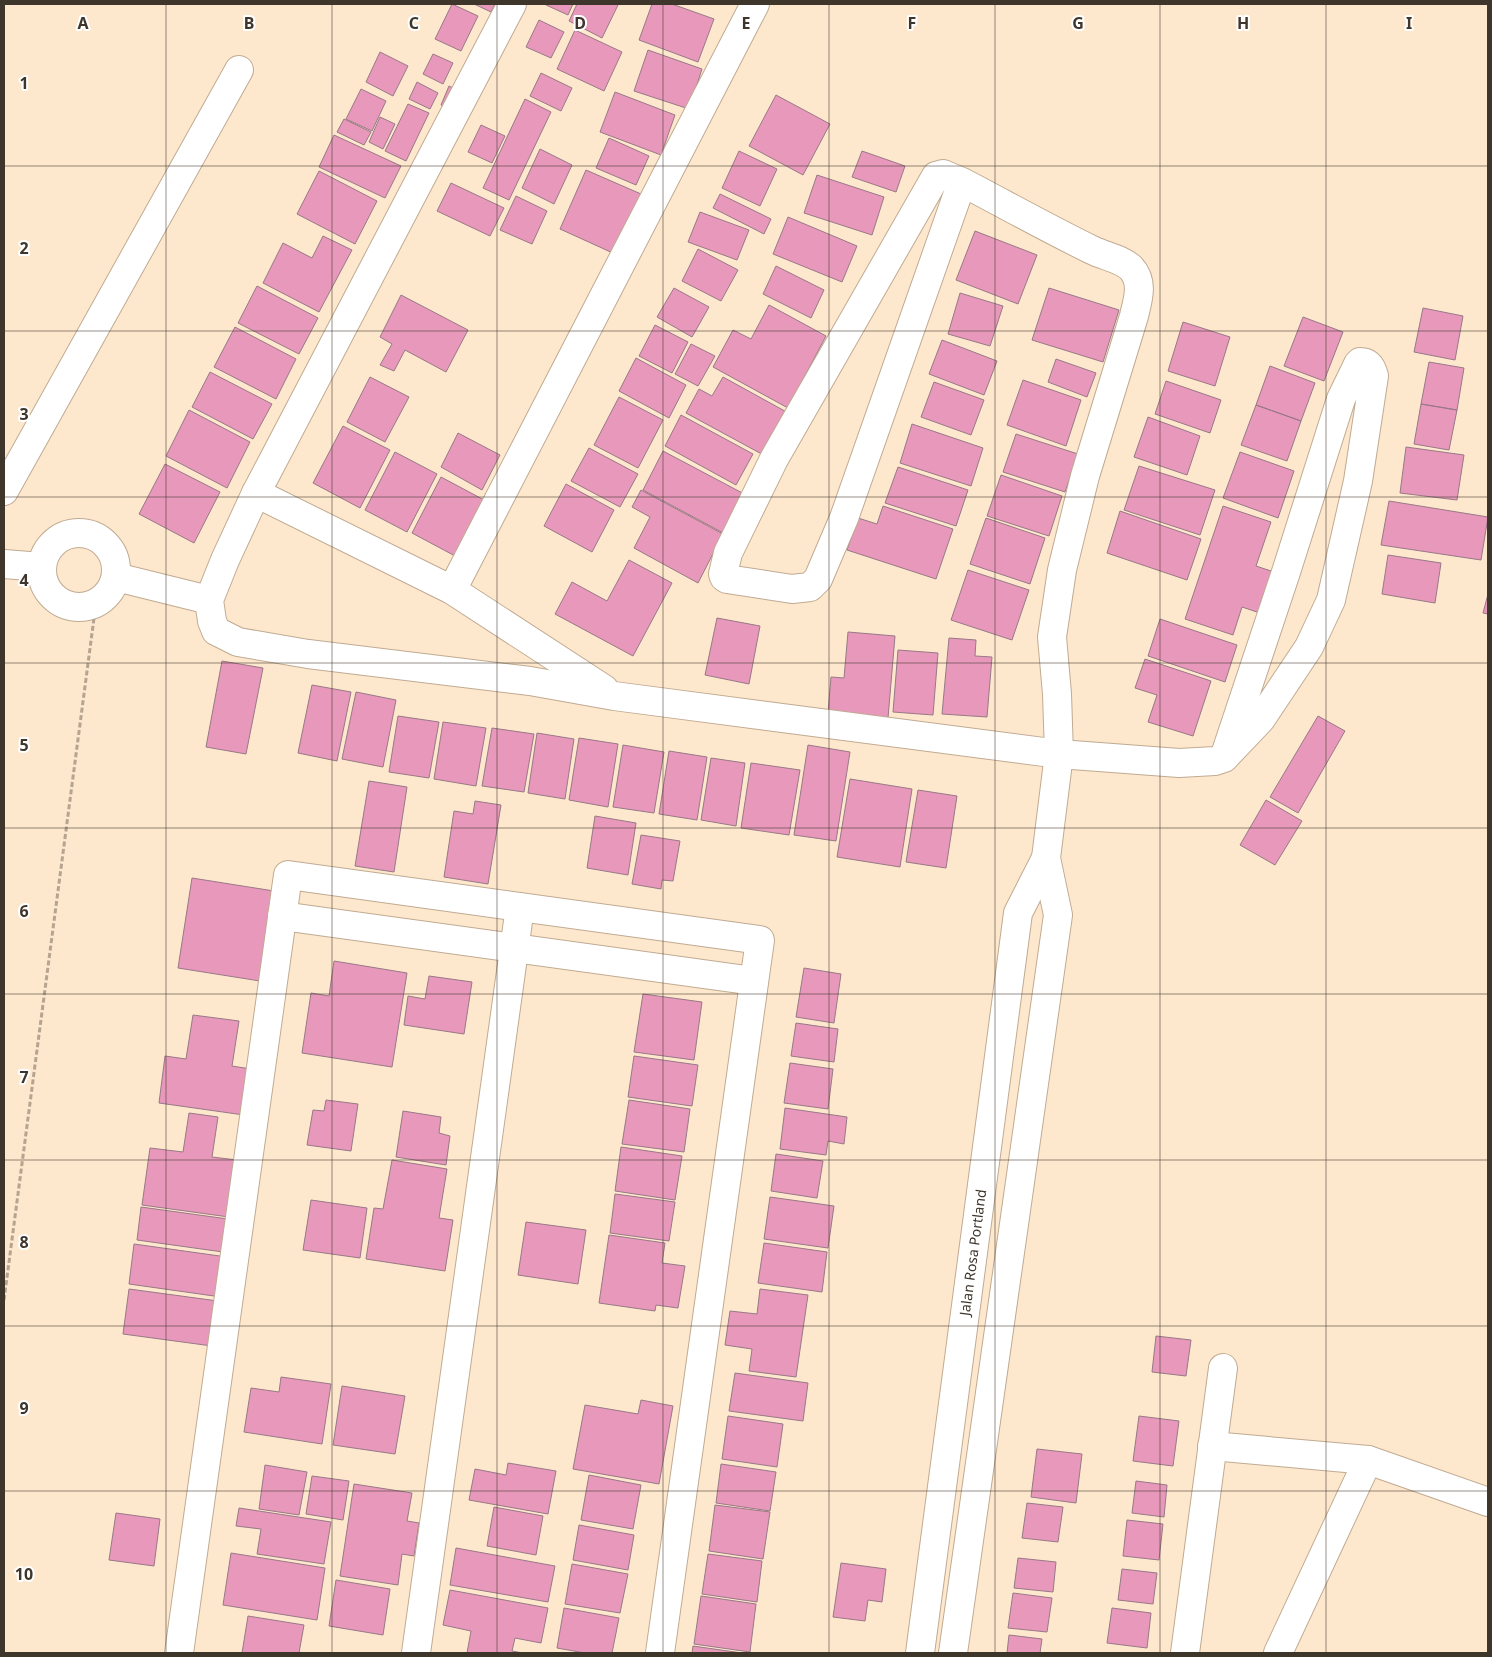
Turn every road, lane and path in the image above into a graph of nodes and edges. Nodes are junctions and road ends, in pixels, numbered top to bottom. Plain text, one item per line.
1 (512, 4) edge
2 (747, 6) edge
3 (239, 70) dead end
4 (962, 182) junction
5 (4, 490) edge
6 (256, 493) junction
7 (4, 564) edge
8 (42, 567) junction
9 (116, 577) junction
10 (452, 590) junction
11 (209, 600) junction
12 (96, 603) junction
13 (614, 696) junction
14 (1059, 754) junction
15 (1224, 758) junction
16 (1046, 858) junction
17 (520, 907) junction
18 (282, 916) junction
19 (514, 948) junction
20 (754, 981) junction
21 (4, 1300) edge
22 (1223, 1368) dead end
23 (1212, 1446) junction
24 (1368, 1460) junction
25 (1488, 1502) edge
26 (179, 1653) edge
27 (416, 1653) edge
28 (660, 1653) edge
29 (920, 1653) edge
30 (953, 1653) edge
31 (1185, 1653) edge
32 (1278, 1653) edge

1 - 6 street
2 - 10 street
3 - 5 street
4 - 4 street, Jalan Rosa Portland
4 - 14 street, Jalan Rosa Portland
6 - 10 street
6 - 11 street
7 - 8 street
8 - 9 street
8 - 12 street
9 - 11 street
9 - 12 street
10 - 13 street
11 - 13 street
12 - 21 path
13 - 14 street
14 - 15 street
14 - 16 street, Jalan Rosa Portland
15 - 15 street
16 - 29 street, Jalan Rosa Portland
16 - 30 street, Jalan Rosa Portland
17 - 18 street
17 - 19 street
17 - 20 street
18 - 19 street
18 - 26 street
19 - 20 street
19 - 27 street
20 - 28 street
22 - 23 street
23 - 24 street
23 - 31 street
24 - 25 street
24 - 32 street

